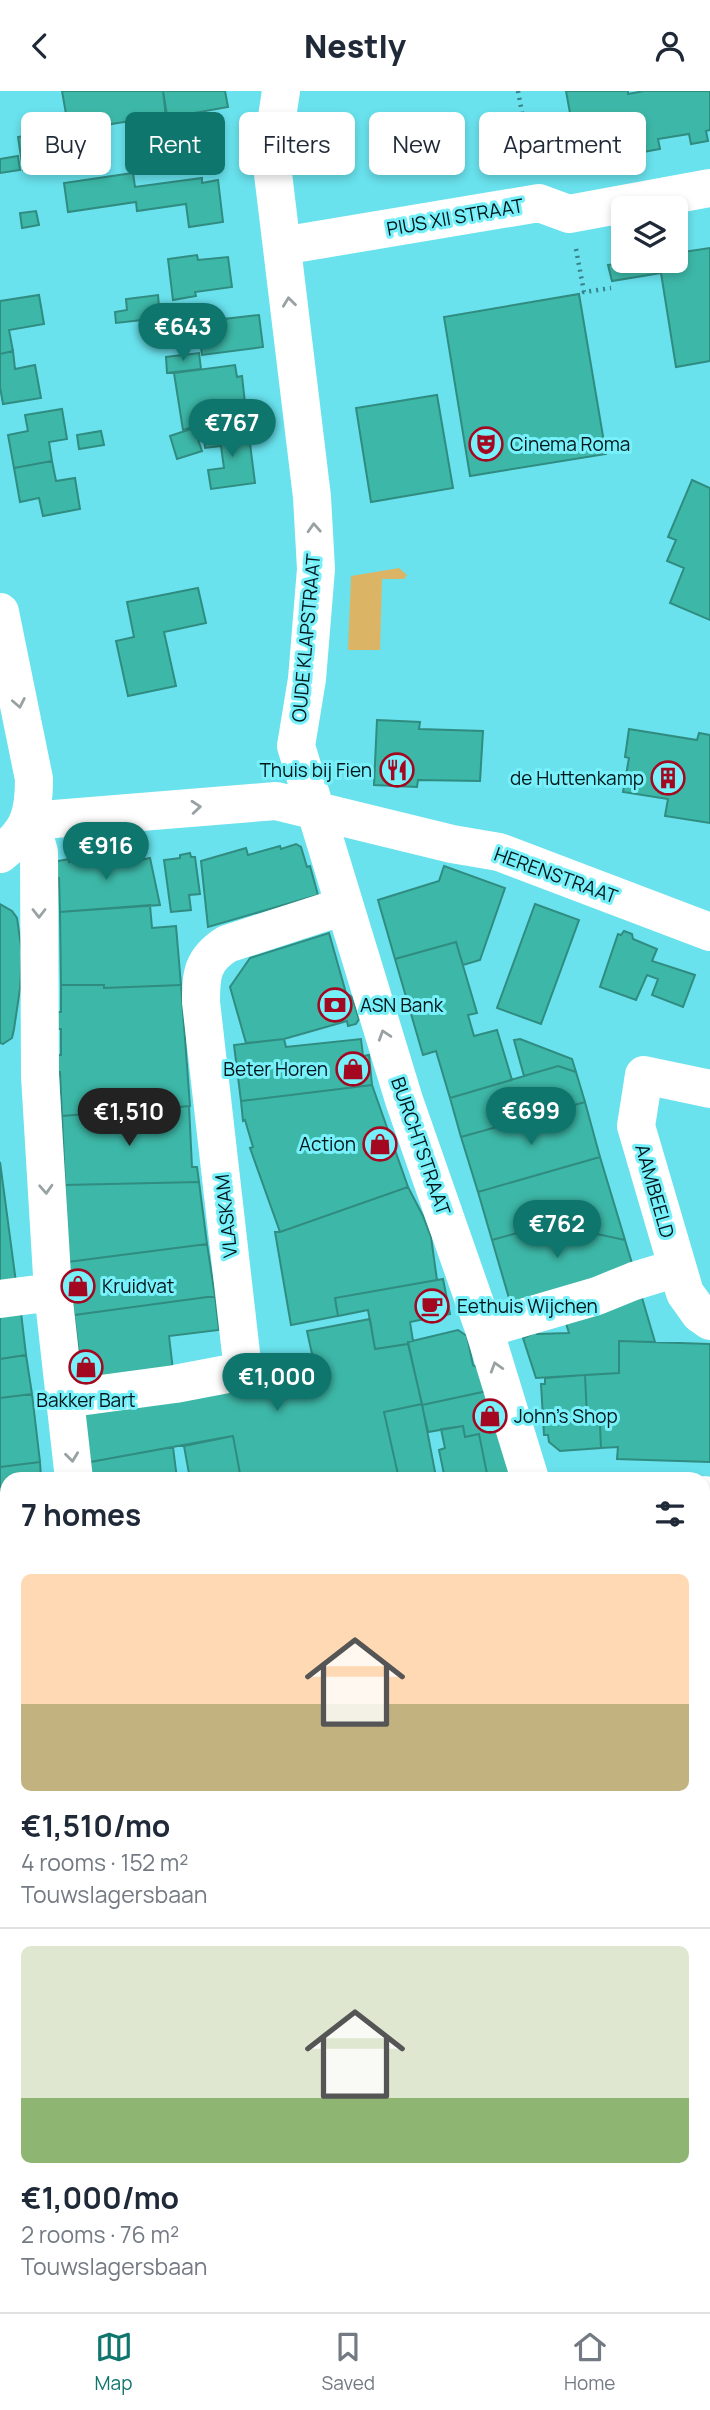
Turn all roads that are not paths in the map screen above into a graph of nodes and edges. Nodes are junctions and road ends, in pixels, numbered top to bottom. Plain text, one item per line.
1 (281, 91) edge
2 (710, 188) edge
3 (282, 246) junction
4 (0, 613) edge
5 (317, 812) junction
6 (30, 821) junction
7 (0, 854) edge
8 (344, 906) junction
9 (710, 932) edge
10 (710, 1089) edge
11 (677, 1268) junction
12 (52, 1292) junction
13 (0, 1299) edge
14 (710, 1321) edge
15 (484, 1329) junction
16 (64, 1399) junction
17 (73, 1472) edge
18 (528, 1472) edge

1 - 3 street, OUDE KLAPSTRAAT
2 - 3 street, PIUS XII STRAAT
5 -> 3 street, OUDE KLAPSTRAAT
4 -> 6 street
6 -> 5 street
5 - 8 street, BURCHTSTRAAT
5 - 9 street, HERENSTRAAT
6 - 7 street
6 -> 12 street
15 -> 8 street, BURCHTSTRAAT
8 - 16 street, VLASKAM
10 - 11 street, AAMBEELD
11 - 14 street, AAMBEELD
11 - 15 street
12 - 13 street
12 - 16 street
18 -> 15 street, BURCHTSTRAAT
16 -> 17 street

